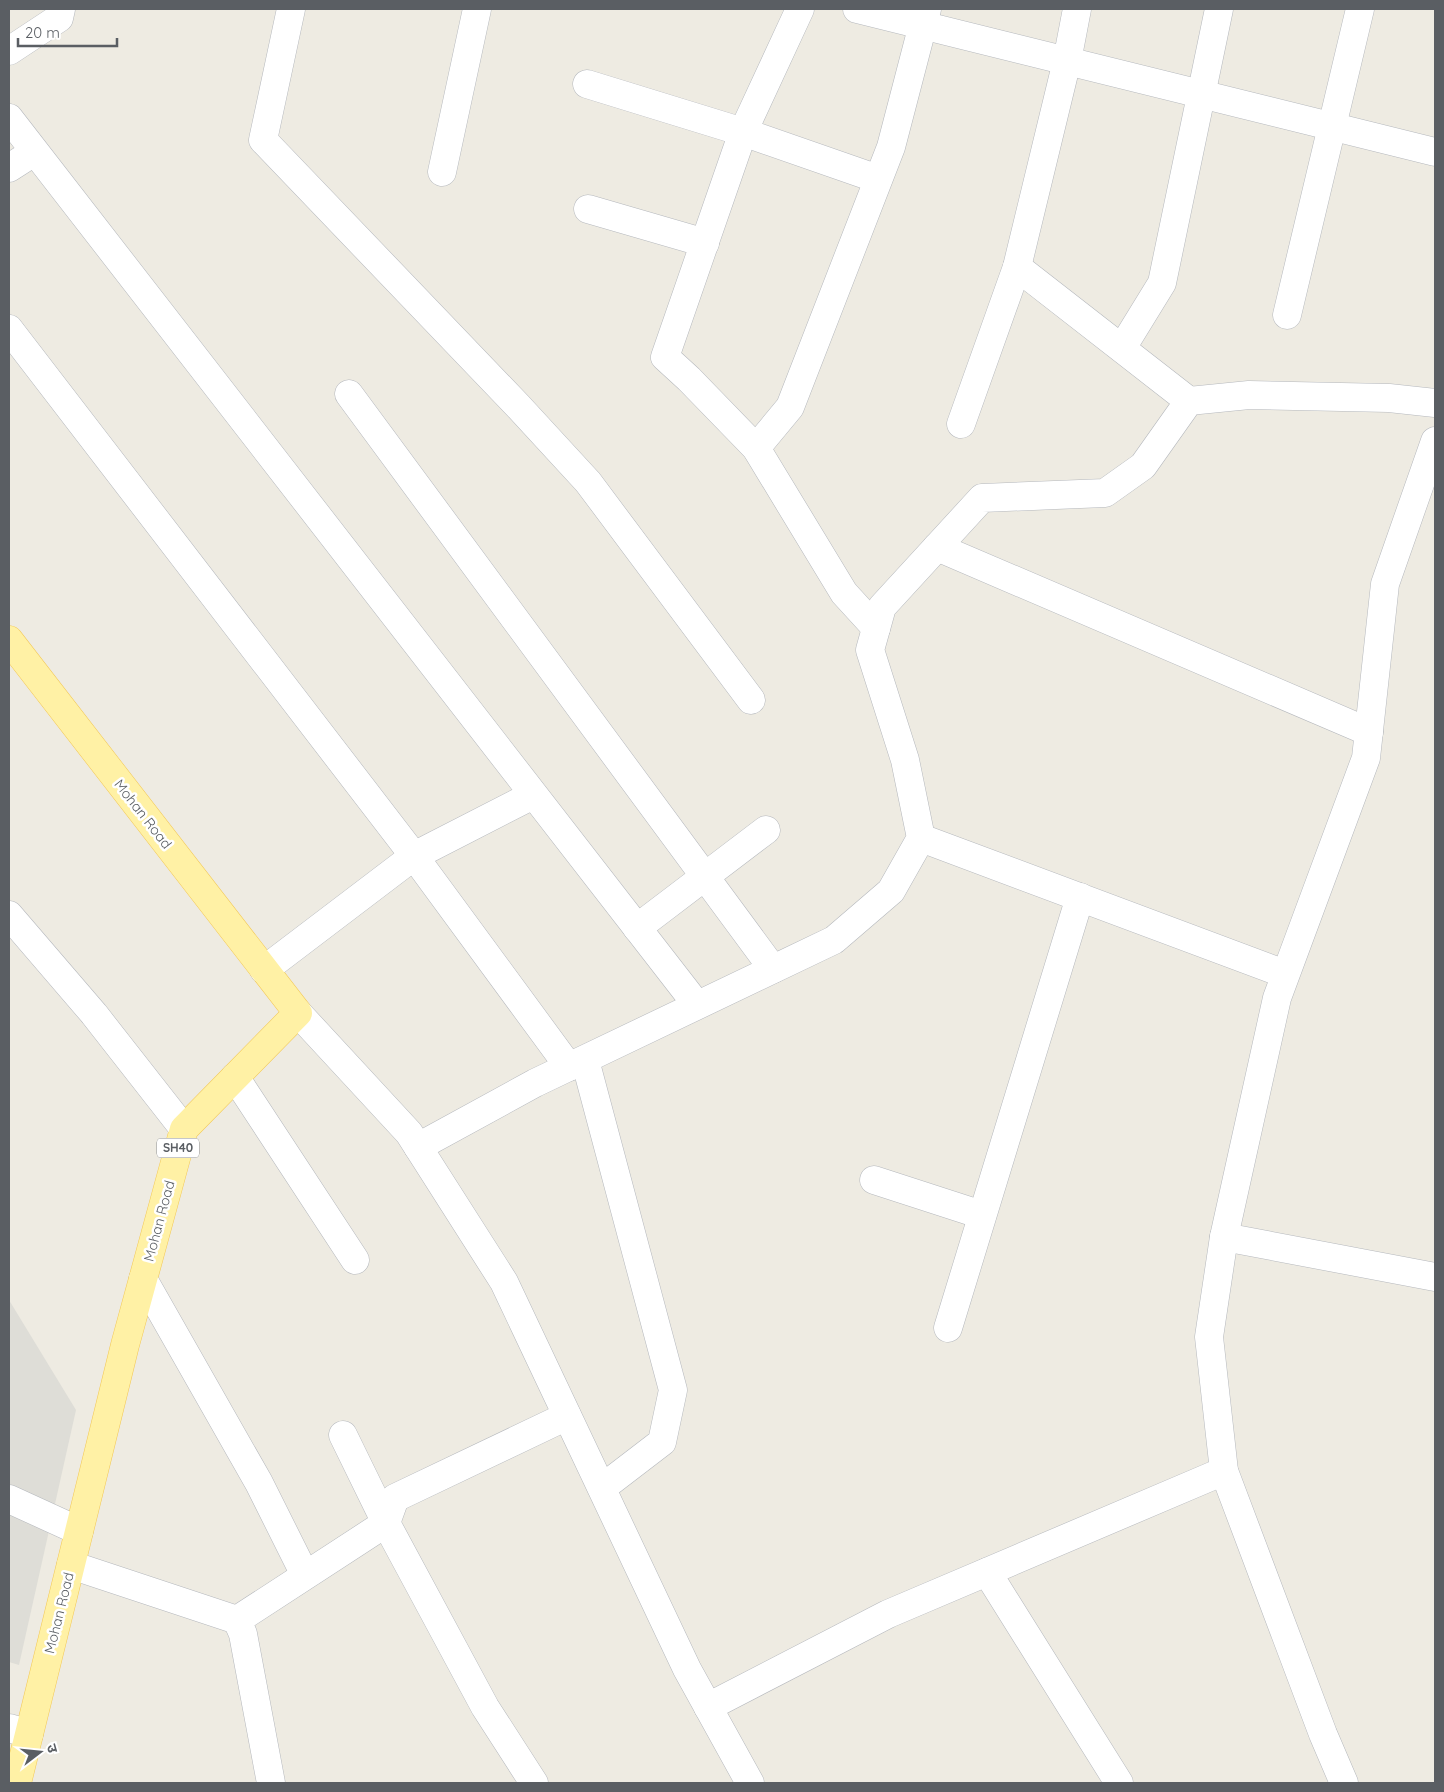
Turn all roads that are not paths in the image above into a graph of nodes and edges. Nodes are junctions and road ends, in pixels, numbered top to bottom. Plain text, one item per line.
1 (61, 9) edge
2 (290, 9) edge
3 (476, 9) edge
4 (800, 9) edge
5 (858, 9) edge
6 (1077, 9) edge
7 (1219, 9) edge
8 (1360, 9) edge
9 (925, 17) edge
10 (9, 51) edge
11 (1067, 61) junction
12 (586, 84) dead end
13 (1202, 94) junction
14 (9, 118) edge
15 (1333, 126) junction
16 (743, 132) junction
17 (34, 152) junction
18 (1435, 152) edge
19 (9, 168) edge
20 (442, 172) dead end
21 (878, 179) junction
22 (588, 208) dead end
23 (705, 243) junction
24 (1017, 267) junction
25 (1287, 315) dead end
26 (9, 328) edge
27 (1122, 348) junction
28 (349, 394) dead end
29 (1189, 401) junction
30 (1435, 403) edge
31 (961, 424) dead end
32 (1435, 441) edge
33 (756, 448) junction
34 (937, 547) junction
35 (876, 628) junction
36 (9, 640) edge
37 (751, 700) dead end
38 (1369, 732) junction
39 (533, 795) junction
40 (766, 830) dead end
41 (921, 838) junction
42 (414, 856) junction
43 (705, 877) junction
44 (1080, 897) junction
45 (9, 914) edge
46 (637, 928) junction
47 (264, 970) junction
48 (773, 970) junction
49 (1285, 974) junction
50 (697, 1005) junction
51 (298, 1013) junction
52 (577, 1063) junction
53 (236, 1077) junction
54 (184, 1129) junction
55 (418, 1147) junction
56 (874, 1180) dead end
57 (982, 1215) junction
58 (1224, 1237) junction
59 (355, 1260) dead end
60 (1435, 1277) edge
61 (143, 1279) junction
62 (948, 1328) dead end
63 (567, 1416) junction
64 (343, 1435) dead end
65 (1224, 1471) junction
66 (602, 1488) junction
67 (9, 1499) edge
68 (386, 1523) junction
69 (79, 1531) junction
70 (71, 1565) junction
71 (987, 1572) junction
72 (305, 1576) junction
73 (237, 1620) junction
74 (708, 1707) junction
75 (19, 1731) edge
76 (17, 1783) edge
77 (271, 1783) edge
78 (534, 1783) edge
79 (750, 1783) edge
80 (1119, 1783) edge
81 (1344, 1783) edge

1 - 10 street
2 - 37 street
3 - 20 street
4 - 16 street
5 - 9 street
6 - 11 street
7 - 13 street
8 - 15 street
9 - 11 street
9 - 21 street
11 - 13 street
11 - 24 street
12 - 16 street
13 - 15 street
13 - 27 street
14 - 17 street
15 - 18 street
15 - 25 street
16 - 21 street
16 - 23 street
17 - 19 street
17 - 39 street
21 - 33 street
22 - 23 street
23 - 33 street
24 - 27 street
24 - 31 street
26 - 42 street
27 - 29 street
28 - 43 street
29 - 30 street
29 - 34 street
32 - 38 street
33 - 35 street
34 - 35 street
34 - 38 street
35 - 41 street
36 - 47 main road, Mohan Road
38 - 49 street
39 - 42 street
39 - 46 street
40 - 43 street
41 - 44 street
41 - 48 street
42 - 47 street
42 - 52 street
43 - 46 street
43 - 48 street
44 - 49 street
44 - 57 street
45 - 54 street
46 - 50 street
47 - 51 main road, Mohan Road
48 - 50 street
49 - 58 street
50 - 52 street
51 - 53 main road, Mohan Road / SH40
51 - 55 street
52 - 55 street
52 - 66 street
53 - 54 main road, Mohan Road / SH40
53 - 59 street
54 - 61 main road, Mohan Road / SH40
55 - 63 street
56 - 57 street
57 - 62 street
58 - 60 street
58 - 65 street
61 - 69 main road, Mohan Road / SH40
61 - 72 street
63 - 66 street
63 - 68 street
64 - 68 street
65 - 71 street
65 - 81 street
66 - 74 street
67 - 69 street
68 - 72 street
68 - 78 street
69 - 70 main road, Mohan Road / SH40
70 - 73 street
70 - 75 main road, Mohan Road / SH40
71 - 74 street
71 - 80 street
72 - 73 street
73 - 77 street
74 - 79 street
75 - 76 main road, Mohan Road / SH40

